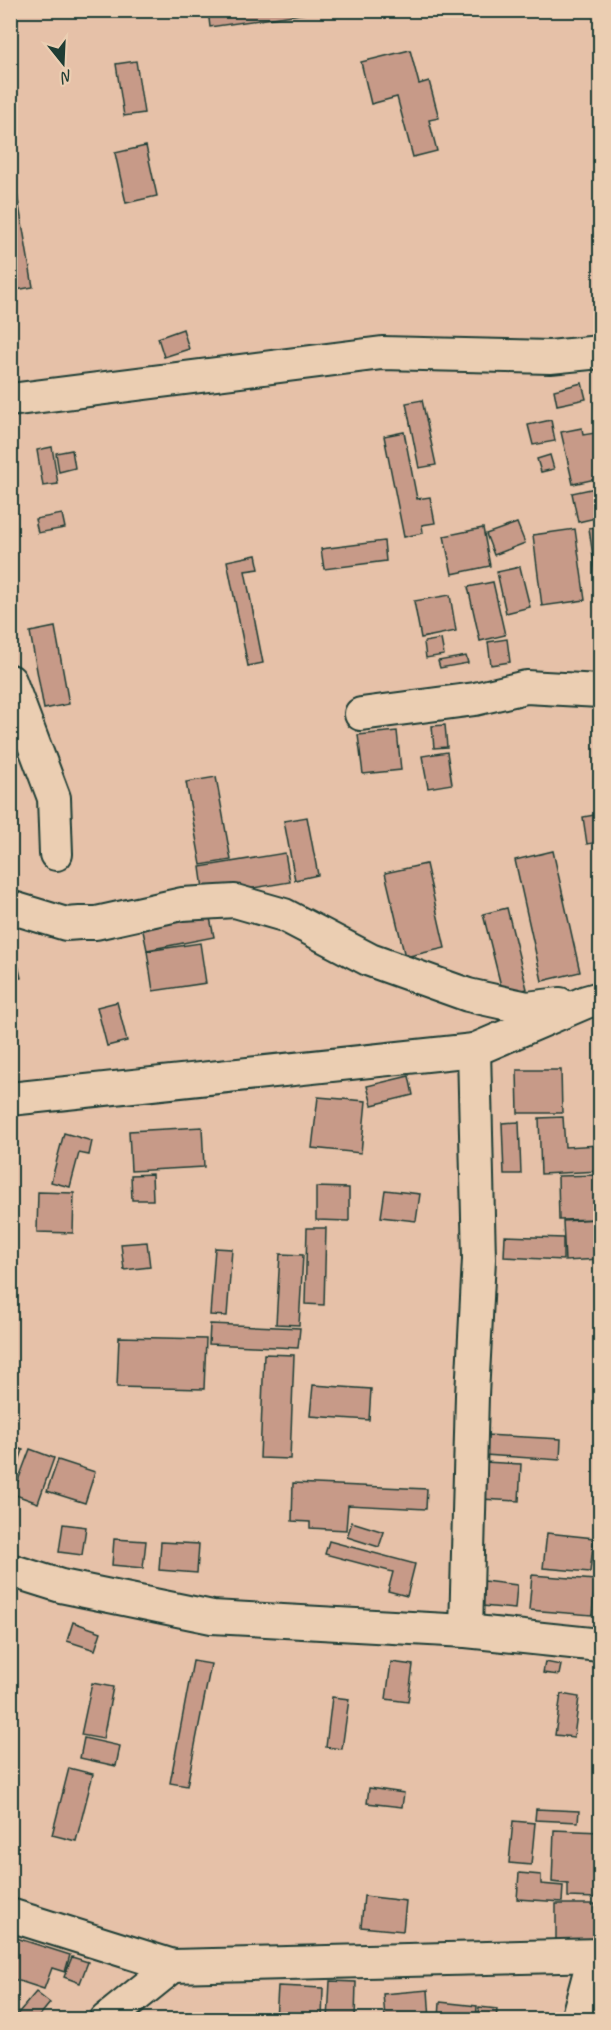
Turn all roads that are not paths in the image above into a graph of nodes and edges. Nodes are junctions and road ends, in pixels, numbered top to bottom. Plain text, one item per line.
1 (600, 352) edge
2 (10, 400) edge
3 (10, 681) edge
4 (600, 691) edge
5 (361, 714) dead end
6 (20, 742) edge
7 (56, 854) dead end
8 (10, 907) edge
9 (593, 1000) edge
10 (474, 1050) junction
11 (10, 1099) edge
12 (10, 1570) edge
13 (466, 1631) junction
14 (600, 1645) edge
15 (10, 1915) edge
16 (597, 1955) edge
17 (173, 1966) junction
18 (106, 2019) edge
19 (577, 2019) edge

1 - 2 street
3 - 6 street
4 - 5 street
6 - 7 street
8 - 9 street
9 - 10 street
10 - 11 street
10 - 13 street
12 - 13 street
13 - 14 street
15 - 17 street
16 - 17 street
16 - 19 street
17 - 18 street

